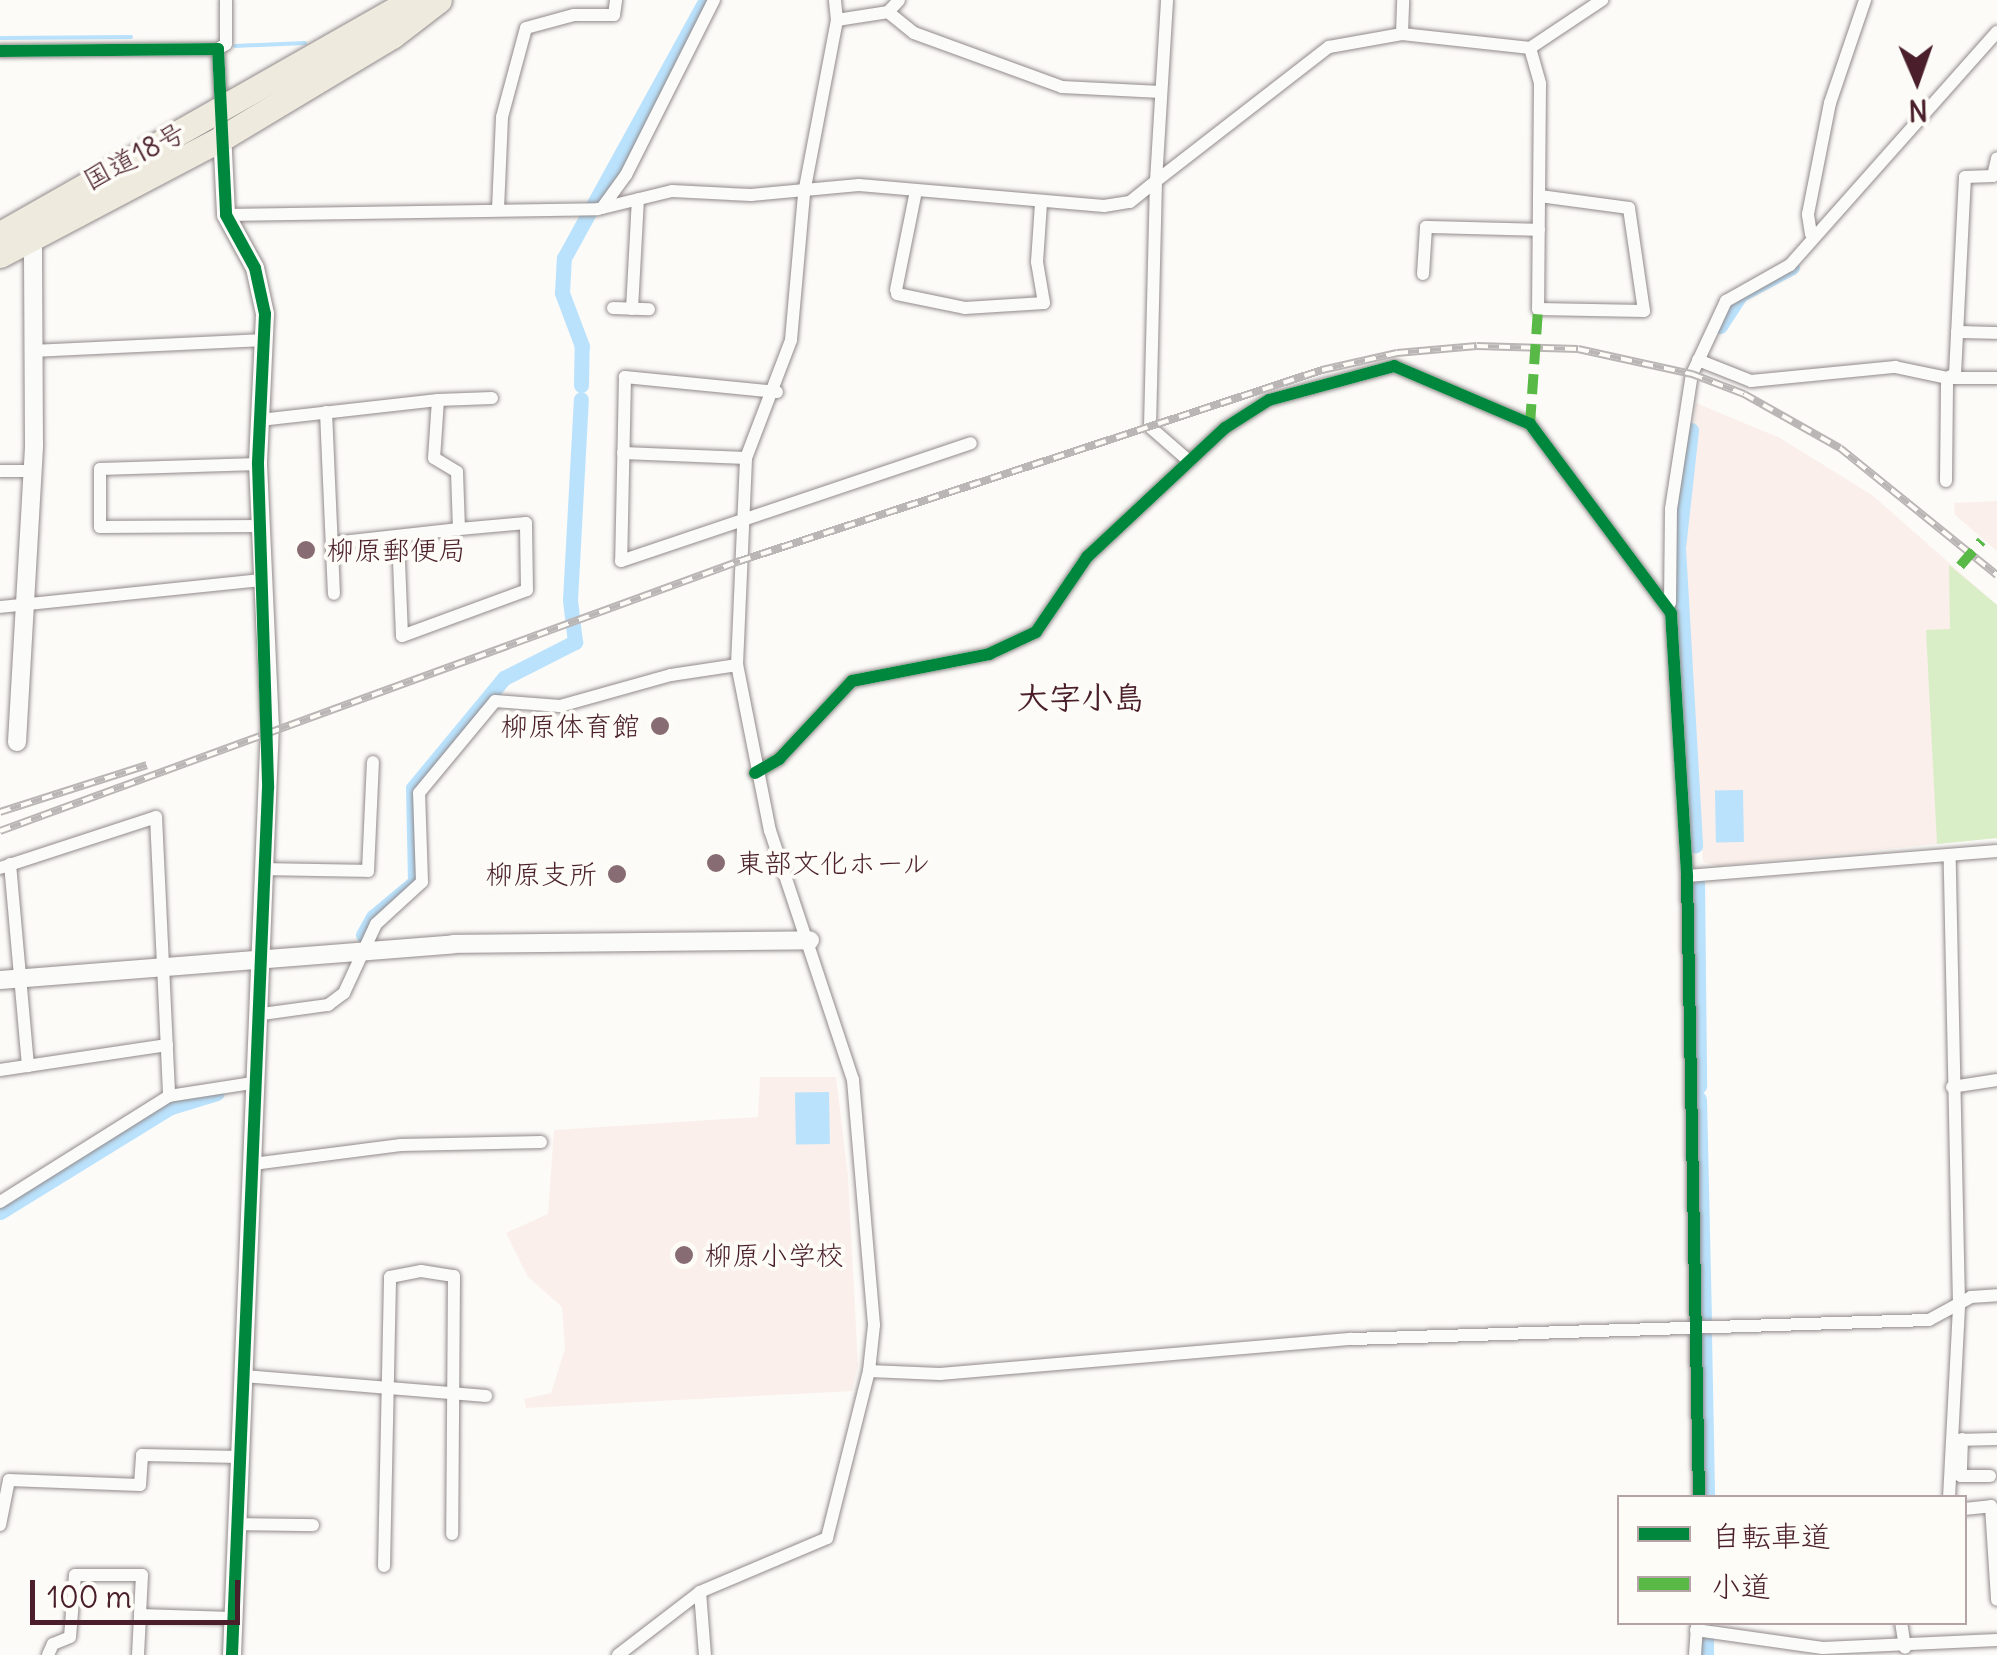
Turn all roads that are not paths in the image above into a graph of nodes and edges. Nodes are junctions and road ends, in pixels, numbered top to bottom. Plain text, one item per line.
1 (226, 0) edge
2 (412, 0) edge
3 (439, 0) edge
4 (616, 0) edge
5 (714, 0) edge
6 (835, 0) edge
7 (899, 0) edge
8 (1167, 0) edge
9 (1403, 0) edge
10 (1602, 0) edge
11 (1865, 0) edge
12 (888, 12) junction
13 (837, 20) junction
14 (1997, 32) edge
15 (1402, 34) junction
16 (1530, 48) junction
17 (218, 49) junction
18 (0, 51) edge
19 (1161, 92) junction
20 (221, 125) junction
21 (1997, 158) edge
22 (1156, 181) junction
23 (916, 190) junction
24 (804, 192) junction
25 (1540, 196) junction
26 (638, 198) junction
27 (1041, 203) junction
28 (498, 209) junction
29 (596, 209) junction
30 (226, 215) junction
31 (33, 227) junction
32 (1540, 230) junction
33 (0, 234) edge
34 (1812, 234) junction
35 (0, 255) edge
36 (1423, 274) dead end
37 (613, 308) dead end
38 (632, 309) junction
39 (649, 310) dead end
40 (1958, 332) junction
41 (1997, 333) edge
42 (264, 340) junction
43 (33, 351) junction
44 (1698, 360) junction
45 (1947, 378) junction
46 (1997, 378) edge
47 (777, 392) junction
48 (492, 398) dead end
49 (438, 400) junction
50 (326, 412) junction
51 (260, 420) junction
52 (971, 443) dead end
53 (622, 452) junction
54 (746, 458) junction
55 (1189, 461) junction
56 (258, 464) junction
57 (33, 470) junction
58 (0, 471) edge
59 (1946, 481) dead end
60 (742, 516) junction
61 (260, 526) junction
62 (459, 529) junction
63 (398, 536) junction
64 (333, 543) junction
65 (263, 580) junction
66 (334, 594) dead end
67 (1670, 603) junction
68 (26, 604) junction
69 (0, 606) edge
70 (737, 665) junction
71 (18, 742) dead end
72 (374, 762) dead end
73 (755, 773) junction
74 (1997, 851) edge
75 (1950, 857) junction
76 (5, 866) edge
77 (265, 868) junction
78 (1687, 876) junction
79 (810, 940) junction
80 (367, 949) junction
81 (262, 956) junction
82 (162, 962) junction
83 (22, 977) junction
84 (0, 980) edge
85 (262, 1014) junction
86 (167, 1045) junction
87 (28, 1066) junction
88 (0, 1070) edge
89 (1997, 1080) edge
90 (258, 1082) junction
91 (1952, 1087) junction
92 (169, 1096) junction
93 (540, 1142) dead end
94 (252, 1164) junction
95 (0, 1202) edge
96 (1997, 1295) edge
97 (1958, 1304) junction
98 (1696, 1329) junction
99 (869, 1371) junction
100 (244, 1376) junction
101 (388, 1390) junction
102 (453, 1394) junction
103 (486, 1396) dead end
104 (1997, 1439) edge
105 (1957, 1440) junction
106 (239, 1457) junction
107 (1990, 1476) dead end
108 (1700, 1495) edge
109 (1948, 1495) edge
110 (1994, 1506) edge
111 (1967, 1509) edge
112 (237, 1524) junction
113 (0, 1525) edge
114 (314, 1526) dead end
115 (452, 1534) dead end
116 (384, 1566) dead end
117 (1996, 1570) edge
118 (700, 1592) junction
119 (1997, 1600) edge
120 (140, 1616) junction
121 (232, 1618) junction
122 (1901, 1625) edge
123 (1697, 1626) edge
124 (1997, 1640) edge
125 (1774, 1648) edge
126 (1905, 1648) junction
127 (1973, 1649) edge
128 (1946, 1650) edge
129 (1852, 1652) edge
130 (48, 1655) edge
131 (138, 1655) edge
132 (232, 1655) edge
133 (618, 1655) edge
134 (705, 1655) edge
135 (1695, 1655) edge

1 - 17 street
2 - 20 highway, 国道18号
3 - 20 highway, 国道18号
4 - 28 street
5 - 29 street
6 - 13 street
7 - 12 street
8 - 19 street
9 - 15 street
10 - 16 street
11 - 34 street
12 - 13 street
12 - 19 street
13 - 24 street
14 - 34 street
15 - 16 street
15 - 22 street
16 - 25 street
17 - 18 street
17 - 20 street
19 - 22 street
20 - 30 street
20 - 31 highway, 国道18号
21 - 40 street
22 - 27 street
22 - 55 street
23 - 24 street
23 - 27 street
23 - 27 street
24 - 26 street
24 - 47 street
25 - 32 street
25 - 32 street
26 - 29 street
26 - 38 street
28 - 29 street
28 - 30 street
30 - 42 street
31 - 33 highway, 国道18号
31 - 35 highway, 国道18号
31 - 43 street
32 - 36 street
34 - 44 street
37 - 38 street
38 - 39 street
40 - 41 street
40 - 45 street
42 - 43 street
42 - 51 street
43 - 57 street
44 - 45 street
44 - 67 street
45 - 46 street
45 - 59 street
47 - 53 street
47 - 54 street
48 - 49 street
49 - 50 street
49 - 62 street
50 - 51 street
50 - 64 street
51 - 56 street
52 - 60 street
53 - 54 street
53 - 60 street
54 - 60 street
55 - 67 street
55 - 73 street
56 - 61 street
56 - 61 street
57 - 58 street
57 - 68 street
60 - 70 street
61 - 65 street
62 - 63 street
62 - 63 street
63 - 64 street
64 - 66 street
65 - 68 street
65 - 77 street
67 - 78 street
68 - 69 street
68 - 71 street
70 - 73 street
70 - 80 street
72 - 77 street
73 - 79 street
74 - 75 street
75 - 78 street
75 - 91 street
76 - 82 street
76 - 83 street
77 - 81 street
78 - 98 street
79 - 80 street
79 - 99 street
80 - 81 street
80 - 85 street
81 - 82 street
81 - 85 street
82 - 83 street
82 - 86 street
83 - 84 street
83 - 87 street
85 - 90 street
86 - 87 street
86 - 92 street
87 - 88 street
89 - 91 street
90 - 92 street
90 - 94 street
91 - 97 street
92 - 95 street
93 - 94 street
94 - 100 street
96 - 97 street
97 - 98 street
97 - 105 street
98 - 99 street
98 - 108 street
99 - 118 street
100 - 101 street
100 - 106 street
101 - 102 street
101 - 102 street
101 - 116 street
102 - 103 street
102 - 115 street
104 - 105 street
105 - 107 street
105 - 109 street
106 - 112 street
106 - 113 street
110 - 111 street
110 - 117 street
112 - 114 street
112 - 121 street
117 - 119 street
118 - 133 street
118 - 134 street
120 - 121 street
120 - 130 street
120 - 131 street
121 - 132 street
122 - 126 street
123 - 125 street
123 - 135 street
124 - 127 street
125 - 129 street
126 - 128 street
126 - 129 street
127 - 128 street

